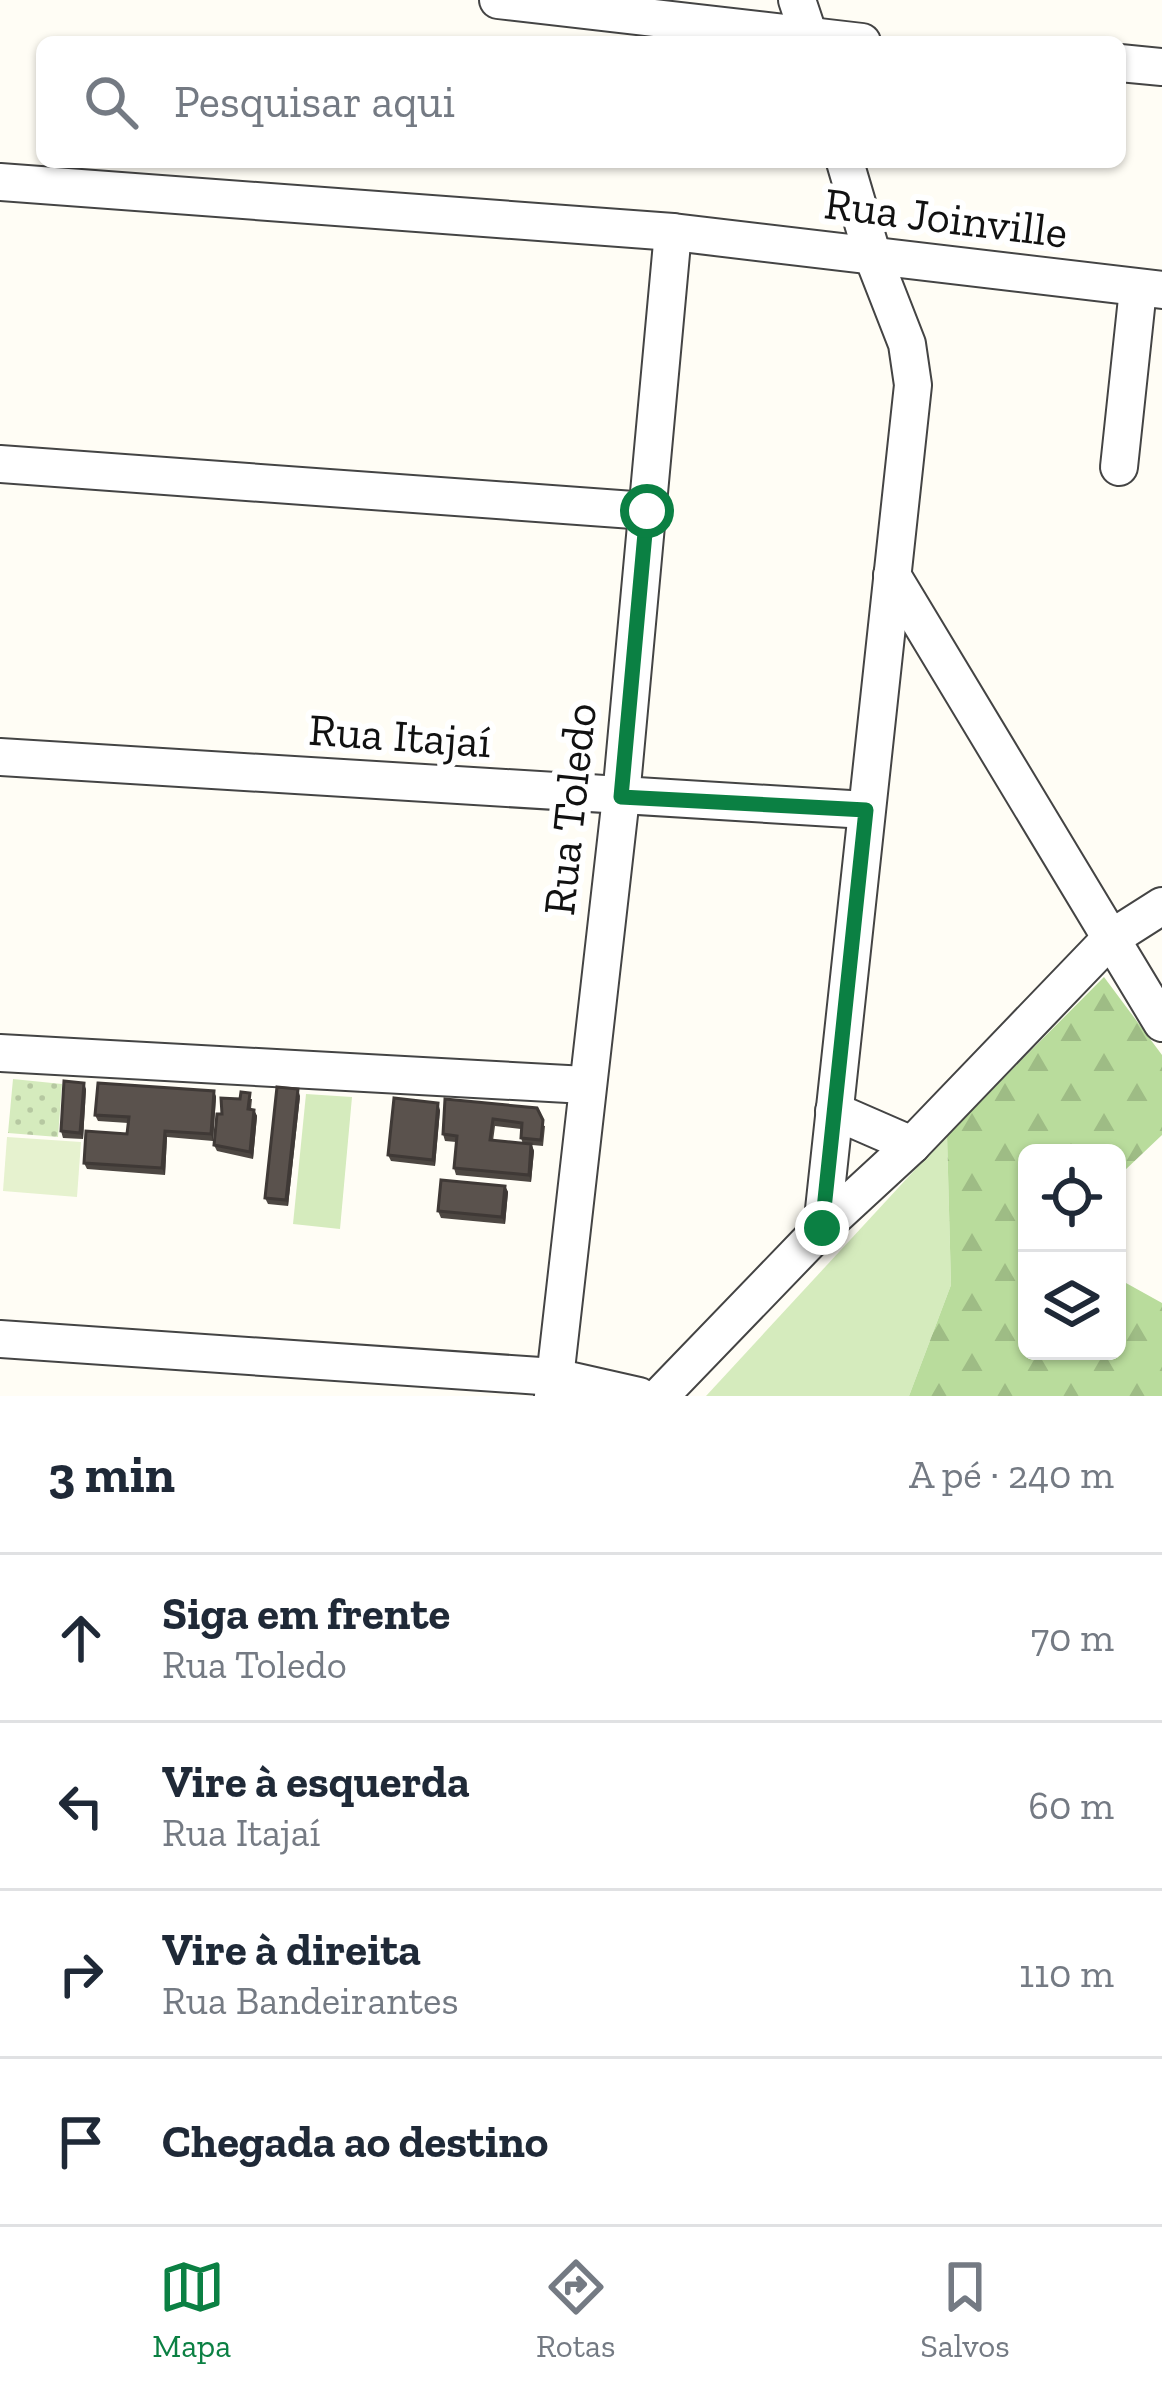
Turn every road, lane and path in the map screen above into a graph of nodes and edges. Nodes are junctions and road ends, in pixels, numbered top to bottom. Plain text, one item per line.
1 (498, 0) edge
2 (796, 0) edge
3 (779, 36) edge
4 (809, 36) edge
5 (1126, 64) edge
6 (1162, 67) edge
7 (847, 168) edge
8 (0, 182) edge
9 (673, 232) junction
10 (873, 257) junction
11 (1150, 289) edge
12 (0, 464) edge
13 (1119, 466) dead end
14 (647, 511) junction
15 (892, 575) junction
16 (0, 758) edge
17 (621, 797) junction
18 (866, 810) junction
19 (1162, 907) edge
20 (1110, 939) junction
21 (1162, 1023) edge
22 (0, 1053) edge
23 (586, 1084) junction
24 (834, 1111) junction
25 (912, 1145) junction
26 (822, 1228) junction
27 (0, 1340) edge
28 (554, 1386) edge
29 (639, 1396) edge
30 (660, 1396) edge

1 - 3 street
2 - 4 street
5 - 6 street
7 - 10 street
8 - 9 street, Rua Joinville
9 - 10 street, Rua Joinville
9 - 14 street, Rua Toledo
10 - 11 street, Rua Joinville
10 - 15 street
11 - 13 street
12 - 14 street
14 - 17 street, Rua Toledo
15 - 18 street
15 - 20 street
16 - 17 street, Rua Itajaí
17 - 18 street, Rua Itajaí
17 - 23 street, Rua Toledo
18 - 24 street
19 - 20 street
20 - 21 street
20 - 25 street
22 - 23 street
23 - 28 street, Rua Toledo
24 - 25 street
24 - 26 street
25 - 26 street
26 - 30 street
27 - 28 street
28 - 29 street

